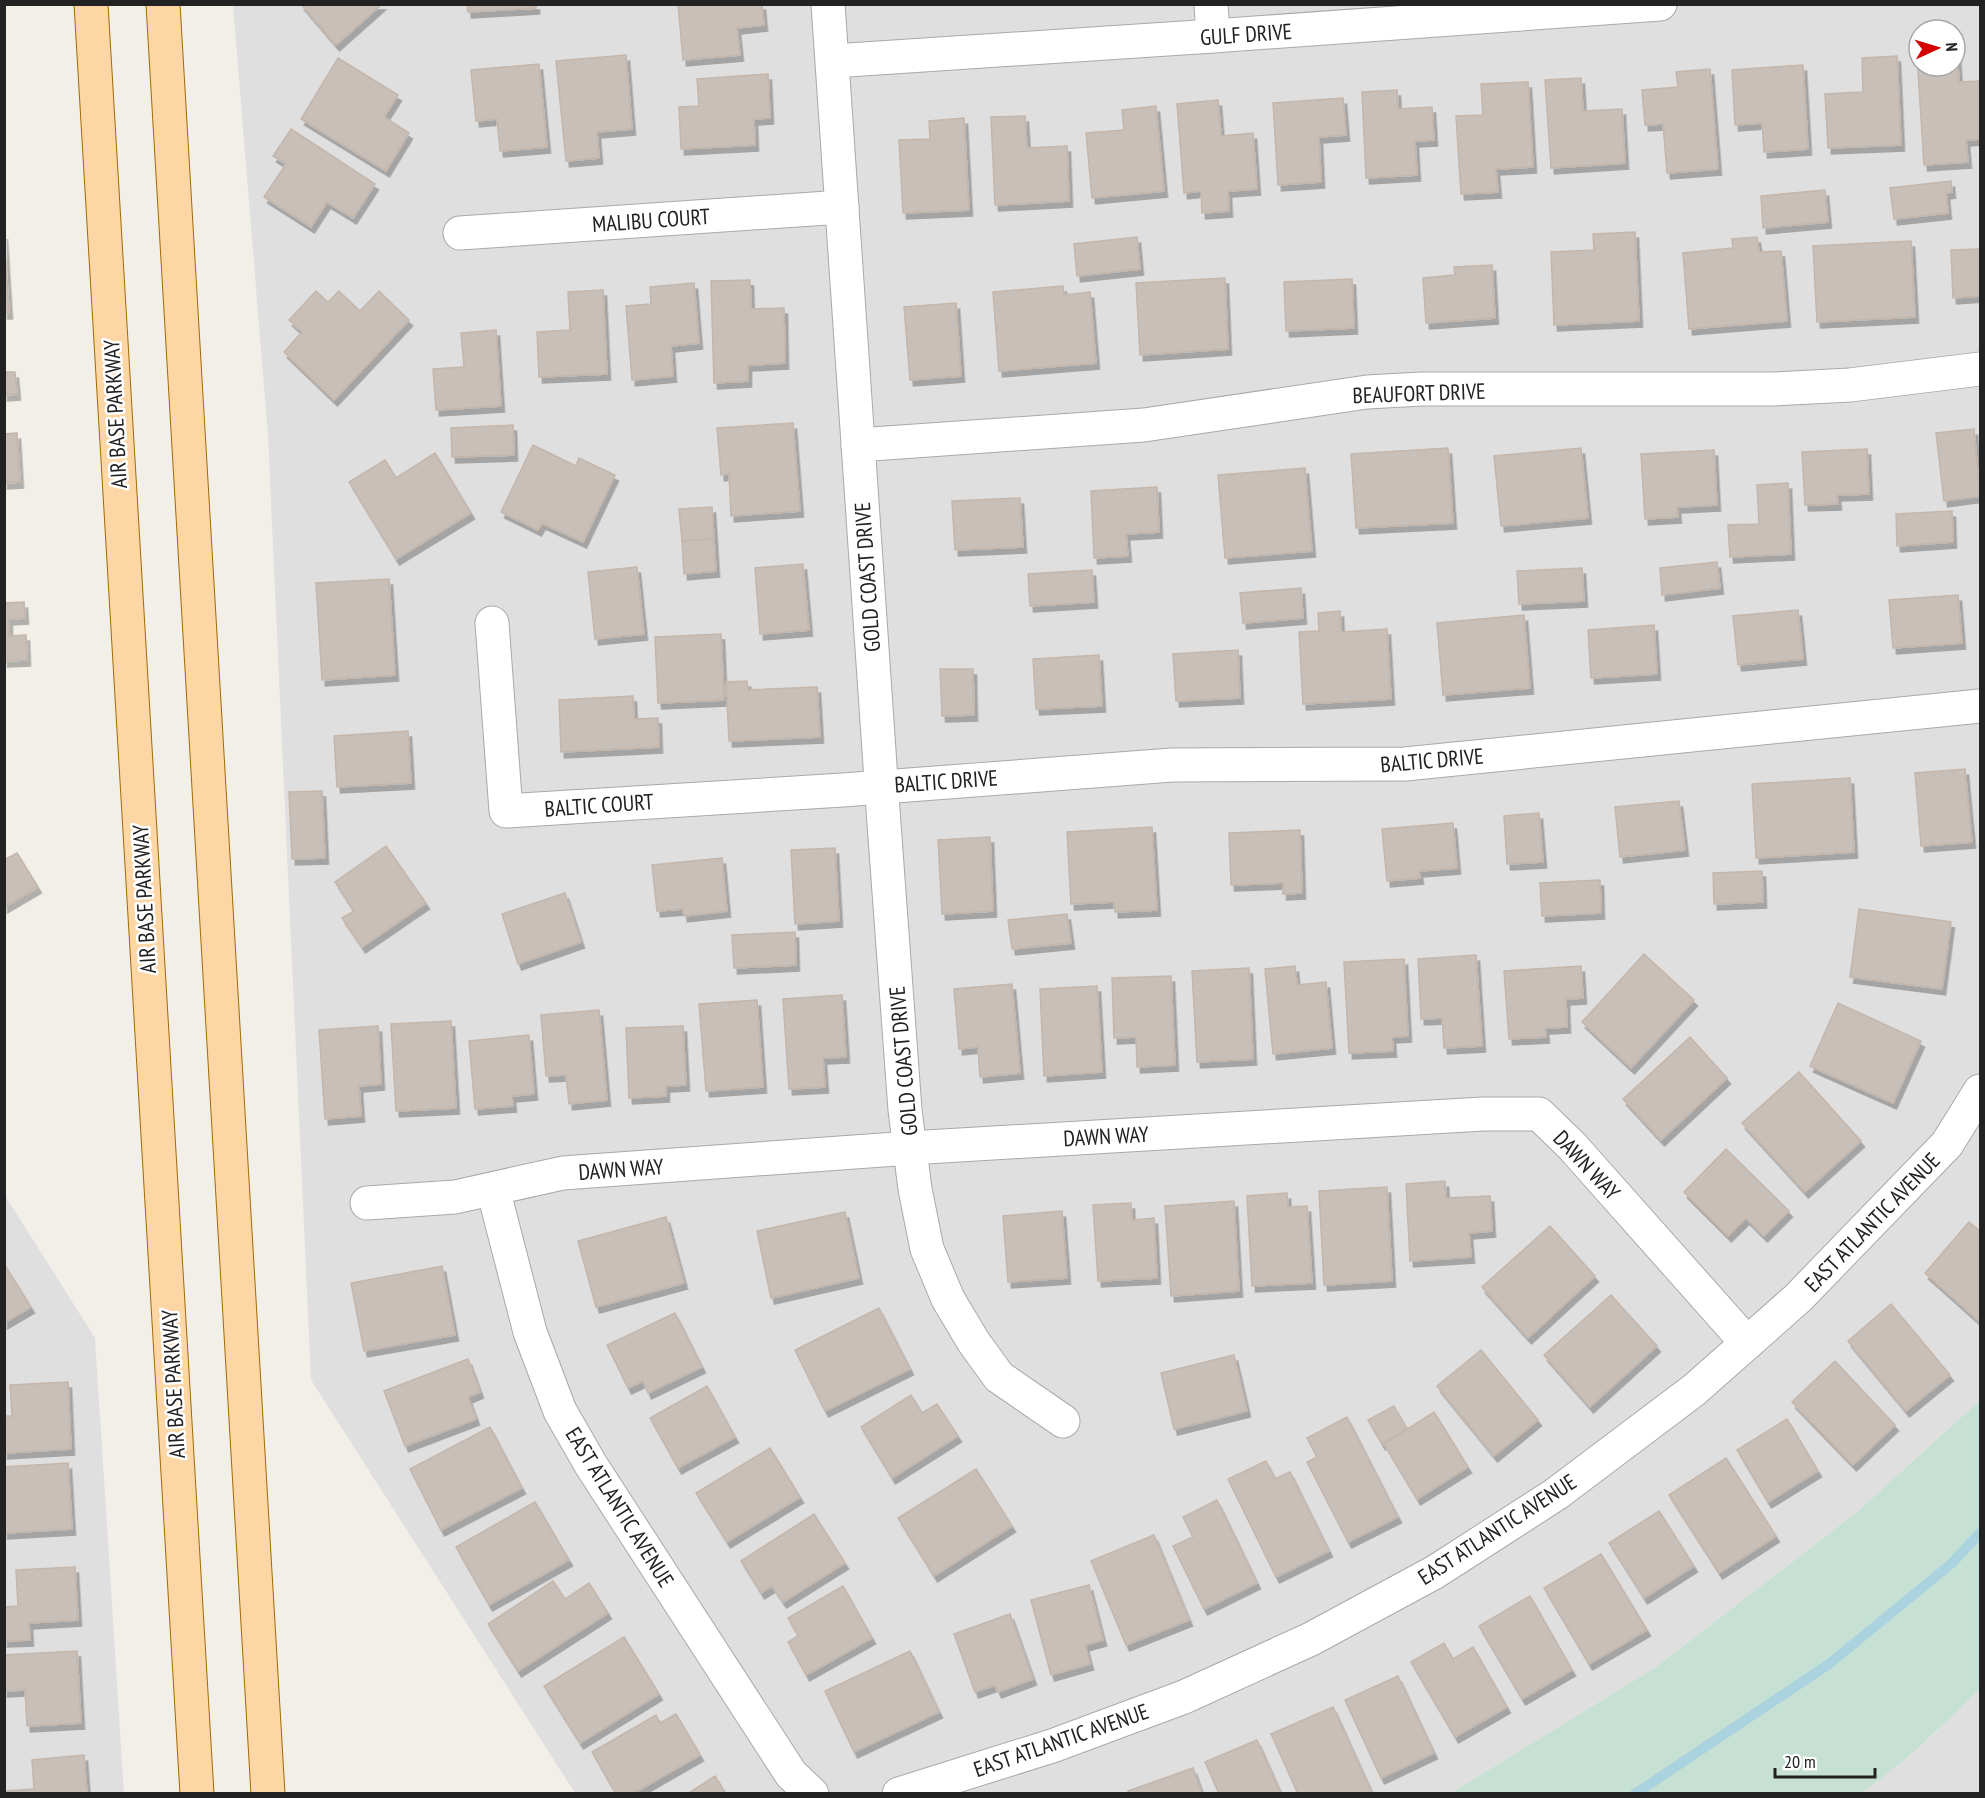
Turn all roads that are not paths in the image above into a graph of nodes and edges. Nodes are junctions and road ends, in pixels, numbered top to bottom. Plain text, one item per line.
1 (91, 4) edge
2 (163, 4) edge
3 (828, 4) edge
4 (1211, 4) edge
5 (1660, 4) edge
6 (1597, 7) edge
7 (1213, 36) junction
8 (833, 61) junction
9 (842, 207) junction
10 (460, 233) dead end
11 (1980, 369) edge
12 (858, 445) junction
13 (492, 623) dead end
14 (1980, 706) edge
15 (881, 786) junction
16 (1980, 1091) edge
17 (910, 1148) junction
18 (493, 1189) junction
19 (367, 1203) dead end
20 (1747, 1343) junction
21 (1062, 1421) dead end
22 (197, 1794) edge
23 (268, 1794) edge
24 (812, 1794) edge
25 (899, 1794) edge

1 - 22 main road, AIR BASE PARKWAY
2 - 23 main road
3 - 8 street, GOLD COAST DRIVE
4 - 7 street
5 - 6 street, GULF DRIVE
6 - 7 street, GULF DRIVE
7 - 8 street, GULF DRIVE
8 - 9 street, GOLD COAST DRIVE
9 - 10 street, MALIBU COURT
9 - 12 street, GOLD COAST DRIVE
11 - 12 street, BEAUFORT DRIVE
12 - 15 street, GOLD COAST DRIVE
13 - 15 street, BALTIC COURT
14 - 15 street, BALTIC DRIVE
15 - 17 street, GOLD COAST DRIVE
16 - 20 street, EAST ATLANTIC AVENUE
17 - 18 street, DAWN WAY
17 - 20 street, DAWN WAY
17 - 21 street, GOLD COAST DRIVE
18 - 19 street, DAWN WAY
18 - 24 street, EAST ATLANTIC AVENUE
20 - 25 street, EAST ATLANTIC AVENUE

